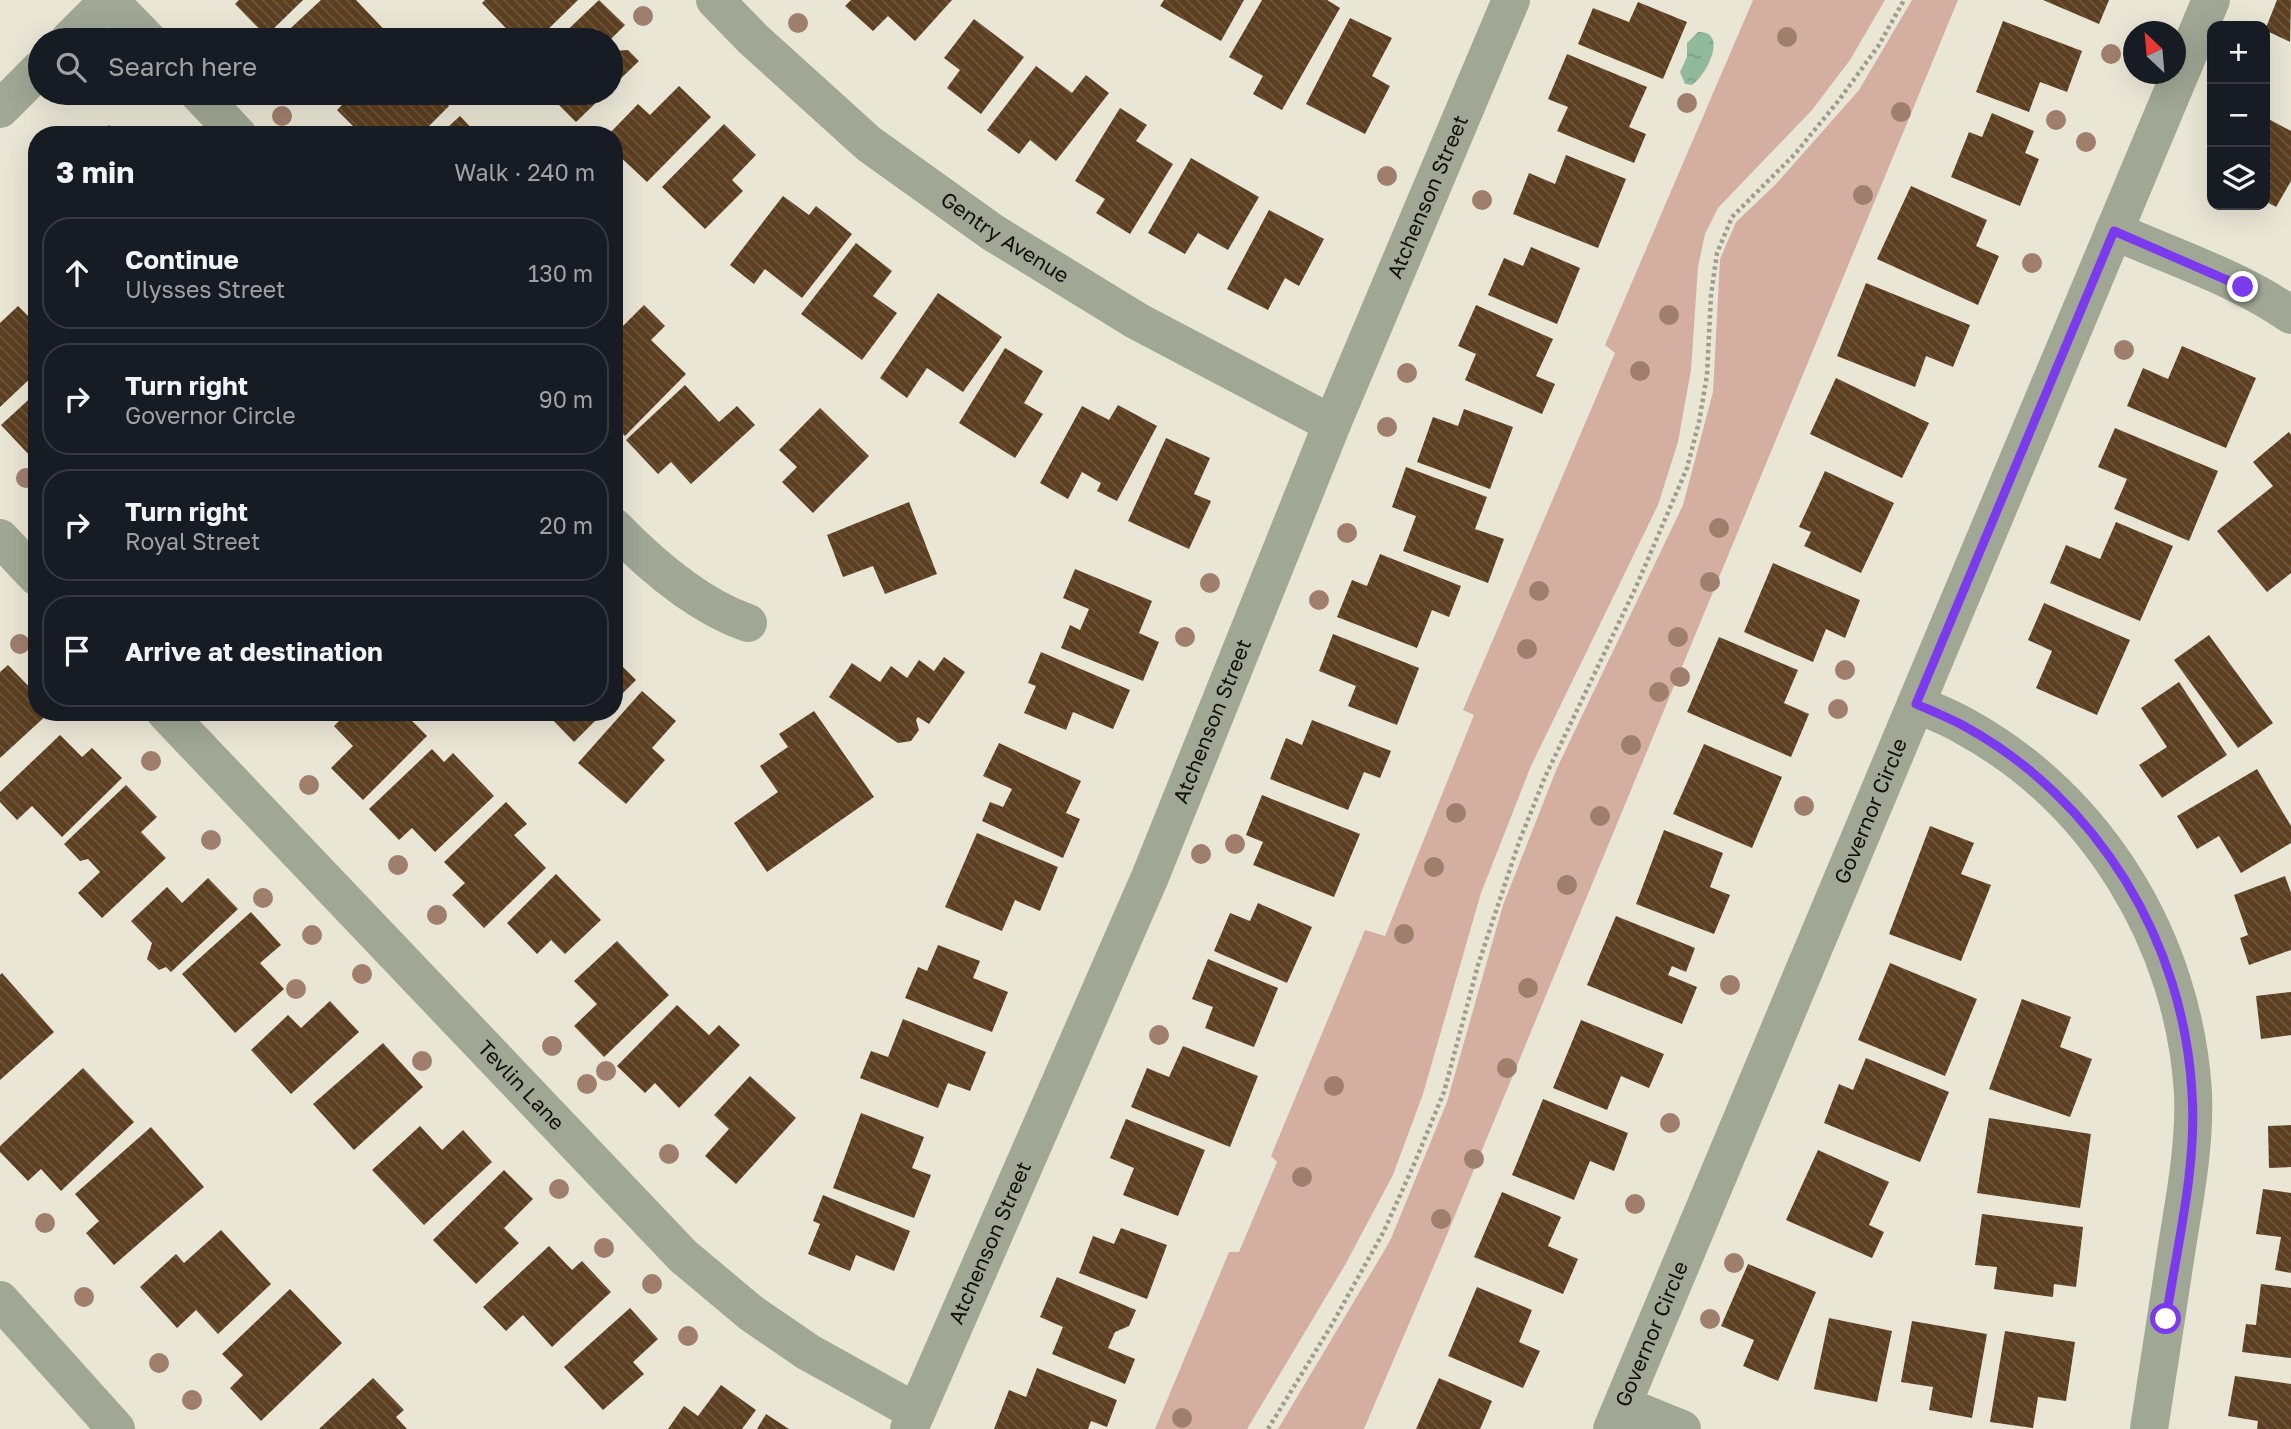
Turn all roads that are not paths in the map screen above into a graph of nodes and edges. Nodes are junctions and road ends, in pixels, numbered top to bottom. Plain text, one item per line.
1 (109, 0) edge
2 (715, 0) edge
3 (2211, 0) edge
4 (1503, 3) edge
5 (81, 28) edge
6 (136, 28) edge
7 (28, 81) edge
8 (209, 105) edge
9 (0, 109) edge
10 (229, 126) edge
11 (2114, 231) junction
12 (2291, 315) edge
13 (1332, 424) junction
14 (623, 536) edge
15 (0, 538) edge
16 (28, 568) edge
17 (747, 623) dead end
18 (1916, 704) junction
19 (174, 721) edge
20 (0, 1300) edge
21 (1618, 1417) edge
22 (912, 1421) edge
23 (116, 1429) edge
24 (1682, 1429) edge
25 (2149, 1429) edge

1 - 5 street
1 - 6 street
2 - 13 street, Gentry Avenue
3 - 11 street, Governor Circle
4 - 13 street, Atchenson Street
7 - 9 street
8 - 10 street
11 - 12 street
11 - 18 street, Governor Circle
13 - 22 street, Atchenson Street
14 - 17 street
15 - 16 street
18 - 21 street, Governor Circle
18 - 25 street
19 - 22 street, Tevlin Lane
20 - 23 street
21 - 24 street

